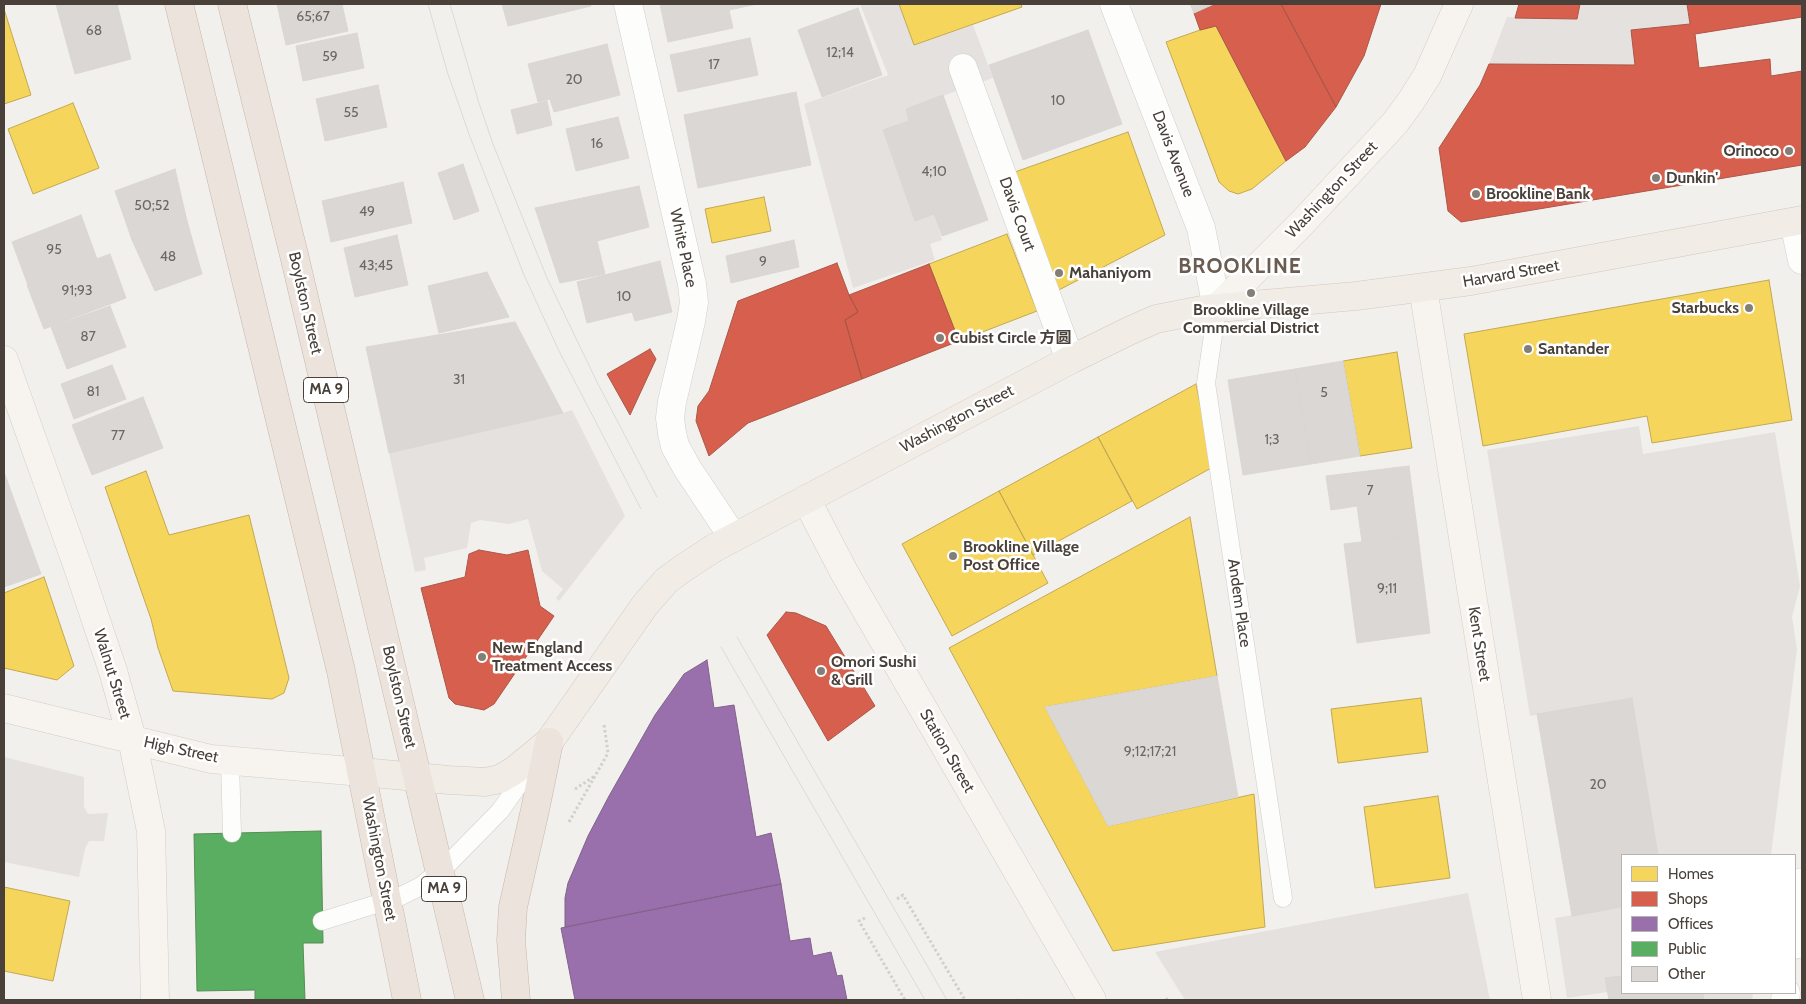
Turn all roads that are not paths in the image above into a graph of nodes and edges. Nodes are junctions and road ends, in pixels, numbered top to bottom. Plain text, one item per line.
1 (179, 4) edge
2 (232, 4) edge
3 (628, 4) edge
4 (1114, 4) edge
5 (1459, 4) edge
6 (963, 68) dead end
7 (1798, 221) edge
8 (1802, 260) edge
9 (1423, 288) junction
10 (1217, 308) junction
11 (4, 360) edge
12 (1070, 360) junction
13 (806, 499) junction
14 (724, 543) junction
15 (4, 708) edge
16 (132, 739) junction
17 (548, 742) junction
18 (230, 760) junction
19 (362, 772) junction
20 (417, 777) junction
21 (232, 833) dead end
22 (440, 871) junction
23 (1802, 882) edge
24 (1282, 898) dead end
25 (387, 901) junction
26 (322, 920) dead end
27 (1796, 936) edge
28 (155, 1000) edge
29 (407, 1000) edge
30 (470, 1000) edge
31 (516, 1000) edge
32 (1092, 1000) edge
33 (1537, 1000) edge

1 - 19 highway
2 - 20 highway, Boylston Street / MA 9
3 - 14 street, White Place
4 - 10 street, Davis Avenue
5 - 10 street, Washington Street
6 - 12 street, Davis Court
7 - 8 street
7 - 9 main road, Harvard Street
9 - 10 main road, Harvard Street
9 - 33 street, Kent Street
10 - 12 main road, Washington Street
10 - 24 lane, Andem Place
11 - 16 street, Walnut Street
12 - 13 main road, Washington Street
13 - 14 main road, Washington Street
13 - 32 street, Station Street
14 - 17 main road, Washington Street, bridge
15 - 16 street, High Street
16 - 18 street, High Street
16 - 28 street, Walnut Street
17 - 20 main road, Washington Street
17 - 22 lane
17 - 31 highway
18 - 19 street, High Street
18 - 21 lane
19 - 20 main road, Washington Street
19 - 25 highway, Washington Street
20 - 22 highway, MA 9
22 - 25 lane
22 - 30 highway, MA 9
23 - 27 street
25 - 26 lane
25 - 29 highway, Washington Street

